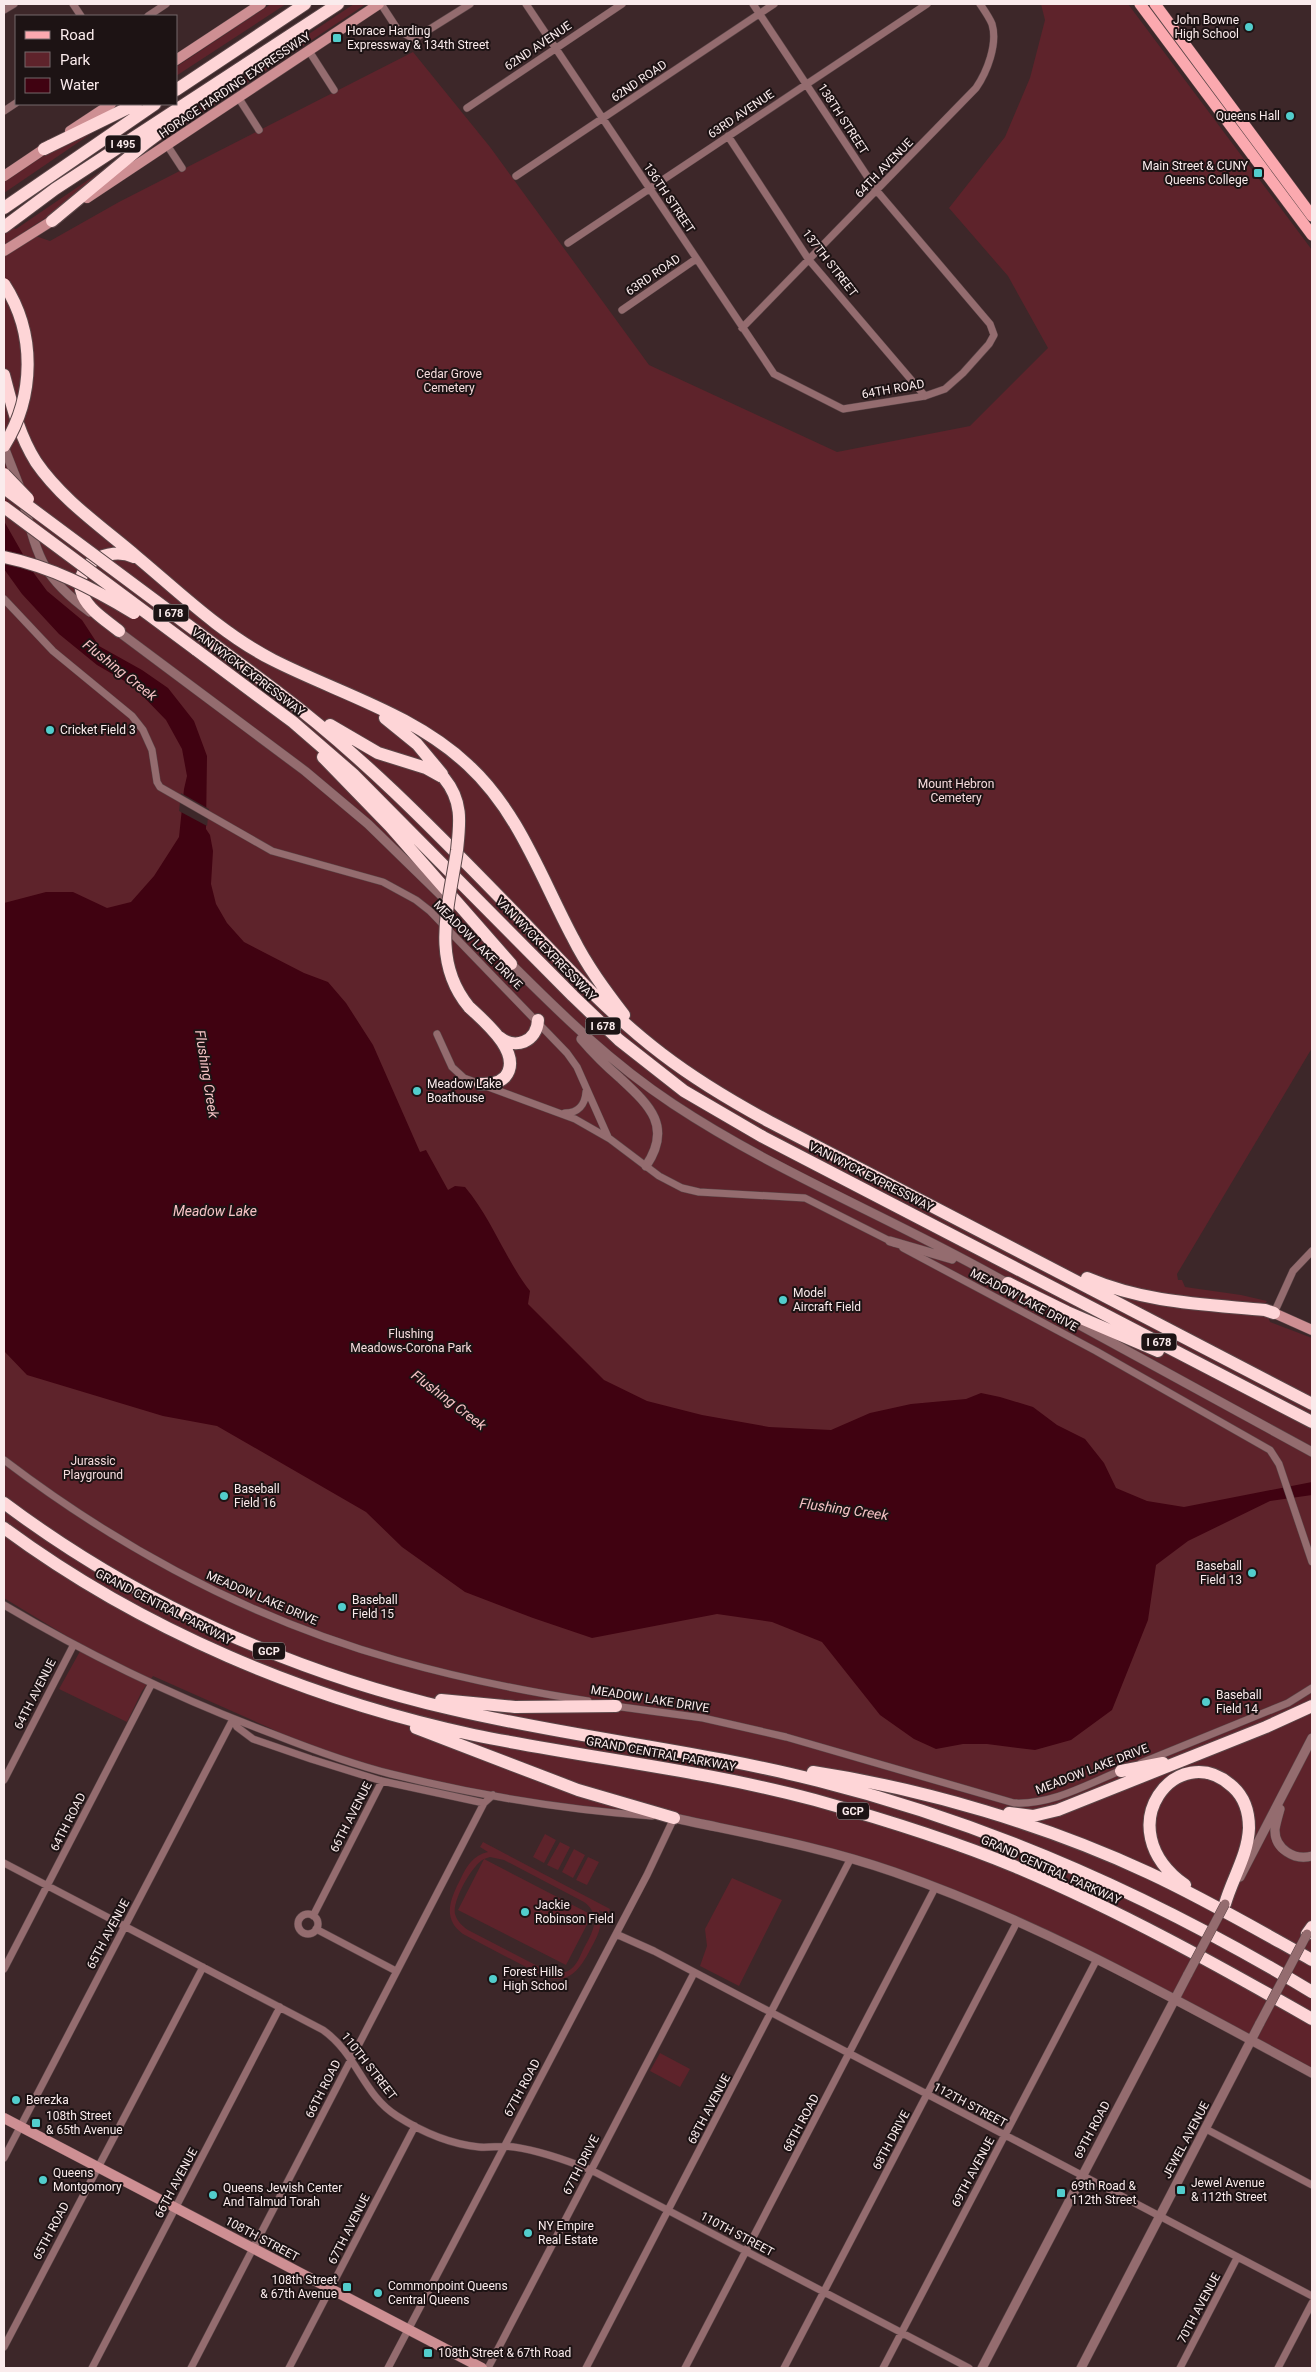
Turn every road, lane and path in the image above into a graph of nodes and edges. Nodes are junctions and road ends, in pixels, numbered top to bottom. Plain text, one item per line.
1 (14, 4) edge
2 (73, 4) edge
3 (166, 4) edge
4 (261, 4) edge
5 (305, 4) edge
6 (338, 4) edge
7 (380, 4) edge
8 (470, 4) edge
9 (526, 4) edge
10 (622, 4) edge
11 (753, 4) edge
12 (774, 4) edge
13 (926, 4) edge
14 (980, 4) edge
15 (1140, 4) edge
16 (1155, 4) edge
17 (4, 10) edge
18 (760, 14) junction
19 (80, 15) edge
20 (150, 15) edge
21 (556, 48) junction
22 (309, 51) junction
23 (178, 59) edge
24 (245, 66) junction
25 (206, 70) junction
26 (178, 83) edge
27 (806, 83) junction
28 (178, 89) edge
29 (334, 90) dead end
30 (238, 97) junction
31 (15, 104) edge
32 (110, 105) edge
33 (134, 105) edge
34 (154, 105) edge
35 (467, 108) dead end
36 (4, 111) edge
37 (603, 118) junction
38 (259, 130) dead end
39 (728, 136) junction
40 (167, 145) junction
41 (44, 150) junction
42 (182, 168) dead end
43 (4, 176) edge
44 (516, 176) dead end
45 (650, 188) junction
46 (877, 191) junction
47 (4, 208) edge
48 (1312, 216) edge
49 (52, 221) junction
50 (4, 227) edge
51 (1312, 236) edge
52 (568, 243) dead end
53 (4, 251) edge
54 (696, 259) junction
55 (810, 260) junction
56 (4, 284) edge
57 (622, 310) dead end
58 (742, 328) junction
59 (994, 335) joint
60 (4, 375) edge
61 (806, 390) joint
62 (926, 396) junction
63 (4, 398) edge
64 (15, 418) junction
65 (4, 446) edge
66 (4, 474) edge
67 (4, 488) edge
68 (4, 507) edge
69 (67, 537) junction
70 (4, 557) edge
71 (156, 573) junction
72 (4, 600) edge
73 (119, 631) junction
74 (195, 648) junction
75 (275, 690) junction
76 (352, 697) junction
77 (266, 701) junction
78 (444, 778) junction
79 (511, 964) junction
80 (562, 1016) junction
81 (538, 1020) junction
82 (437, 1034) dead end
83 (499, 1037) junction
84 (645, 1040) junction
85 (480, 1084) junction
86 (585, 1087) junction
87 (560, 1112) junction
88 (610, 1139) junction
89 (646, 1166) junction
90 (890, 1241) junction
91 (1013, 1248) junction
92 (1312, 1251) edge
93 (977, 1267) junction
94 (1008, 1283) junction
95 (1274, 1313) junction
96 (1312, 1330) edge
97 (1312, 1404) edge
98 (1312, 1422) edge
99 (1312, 1452) edge
100 (4, 1460) edge
101 (4, 1504) edge
102 (7, 1531) edge
103 (1312, 1562) edge
104 (4, 1605) edge
105 (73, 1646) junction
106 (151, 1685) junction
107 (1312, 1688) edge
108 (397, 1696) junction
109 (366, 1706) junction
110 (616, 1706) junction
111 (1312, 1706) edge
112 (233, 1719) junction
113 (1312, 1738) edge
114 (716, 1758) junction
115 (1190, 1758) junction
116 (1121, 1771) junction
117 (4, 1780) edge
118 (382, 1781) junction
119 (1284, 1794) junction
120 (493, 1796) junction
121 (484, 1803) junction
122 (956, 1804) junction
123 (674, 1818) junction
124 (1312, 1856) edge
125 (851, 1858) junction
126 (4, 1863) edge
127 (48, 1885) junction
128 (935, 1888) junction
129 (1219, 1904) junction
130 (313, 1916) junction
131 (1017, 1922) junction
132 (125, 1926) junction
133 (1311, 1928) edge
134 (316, 1929) junction
135 (616, 1934) junction
136 (1097, 1959) junction
137 (1312, 1960) edge
138 (203, 1967) junction
139 (4, 1969) edge
140 (396, 1971) junction
141 (694, 1973) junction
142 (1312, 1992) edge
143 (1174, 2000) junction
144 (280, 2008) junction
145 (772, 2014) junction
146 (1310, 2018) edge
147 (1252, 2041) junction
148 (849, 2054) junction
149 (352, 2058) junction
150 (1312, 2073) edge
151 (927, 2095) junction
152 (4, 2118) edge
153 (20, 2126) junction
154 (415, 2126) junction
155 (1206, 2129) junction
156 (1005, 2136) junction
157 (504, 2147) junction
158 (4, 2158) edge
159 (98, 2167) junction
160 (591, 2170) junction
161 (1082, 2176) junction
162 (1312, 2185) edge
163 (176, 2208) junction
164 (668, 2211) junction
165 (1160, 2217) junction
166 (253, 2248) junction
167 (746, 2251) junction
168 (1238, 2258) junction
169 (331, 2289) junction
170 (824, 2292) junction
171 (1312, 2296) edge
172 (1312, 2304) edge
173 (408, 2330) junction
174 (901, 2333) junction
175 (4, 2347) edge
176 (92, 2368) edge
177 (191, 2368) edge
178 (289, 2368) edge
179 (388, 2368) edge
180 (482, 2368) edge
181 (488, 2368) edge
182 (586, 2368) edge
183 (685, 2368) edge
184 (784, 2368) edge
185 (883, 2368) edge
186 (969, 2368) edge
187 (982, 2368) edge
188 (1080, 2368) edge
189 (1180, 2368) edge
190 (1278, 2368) edge

1 - 17 street
2 - 19 street
3 - 20 street
4 - 23 main road
5 - 25 highway
6 - 24 highway, I 495
7 - 8 street
7 - 22 main road, HORACE HARDING EXPRESSWAY
9 - 21 street, 136TH STREET
10 - 21 street, 62ND AVENUE
11 - 18 street, 138TH STREET
12 - 18 street, 62ND ROAD
13 - 27 street, 63RD AVENUE
14 - 46 street, 64TH AVENUE
15 - 51 main road
16 - 48 main road
18 - 27 street, 138TH STREET
18 - 37 street, 62ND ROAD
21 - 35 street, 62ND AVENUE
21 - 37 street, 136TH STREET
22 - 29 street
22 - 30 main road, HORACE HARDING EXPRESSWAY
24 - 49 highway
24 - 50 highway, I 495
25 - 26 highway
25 - 28 highway
27 - 39 street, 63RD AVENUE
27 - 46 street, 138TH STREET
30 - 38 street
30 - 40 main road, HORACE HARDING EXPRESSWAY
31 - 36 street
32 - 41 main road
33 - 41 highway
34 - 47 highway, I 495
37 - 44 street, 62ND ROAD
37 - 45 street, 136TH STREET
39 - 45 street, 63RD AVENUE
39 - 55 street, 137TH STREET
40 - 42 street
40 - 49 main road, HORACE HARDING EXPRESSWAY
41 - 43 main road
45 - 52 street, 63RD AVENUE
45 - 54 street, 136TH STREET
46 - 55 street, 64TH AVENUE
46 - 59 street, 138TH STREET
49 - 53 main road, HORACE HARDING EXPRESSWAY
54 - 57 street, 63RD ROAD
54 - 58 street, 136TH STREET
55 - 58 street, 64TH AVENUE
55 - 62 street, 137TH STREET
56 - 65 highway, bridge
58 - 61 street, 136TH STREET
59 - 62 street, 64TH ROAD
60 - 64 highway
61 - 62 street, 64TH ROAD
63 - 64 highway
64 - 71 highway
65 - 73 street
66 - 69 highway, bridge
67 - 69 highway, VAN WYCK EXPRESSWAY / I 678, bridge
68 - 74 highway, VAN WYCK EXPRESSWAY / I 678, bridge
69 - 75 highway, VAN WYCK EXPRESSWAY / I 678, bridge
70 - 74 highway, bridge
71 - 73 highway
71 - 76 highway
72 - 81 street, MEADOW LAKE DRIVE
73 - 79 street
74 - 77 highway, VAN WYCK EXPRESSWAY / I 678
75 - 78 highway
75 - 84 highway, VAN WYCK EXPRESSWAY / I 678
76 - 78 highway
76 - 84 highway
77 - 79 highway
77 - 98 highway, VAN WYCK EXPRESSWAY / I 678
78 - 83 highway, bridge
79 - 80 street
80 - 89 street
80 - 93 street
81 - 83 highway
81 - 86 street, MEADOW LAKE DRIVE
82 - 85 street, MEADOW LAKE DRIVE
83 - 85 highway
84 - 91 highway, VAN WYCK EXPRESSWAY / I 678
85 - 87 street, MEADOW LAKE DRIVE
86 - 87 street
86 - 88 street, MEADOW LAKE DRIVE
87 - 88 street, MEADOW LAKE DRIVE
88 - 89 street, MEADOW LAKE DRIVE
89 - 90 street, MEADOW LAKE DRIVE
90 - 93 street
90 - 103 street, MEADOW LAKE DRIVE
91 - 95 highway
91 - 97 highway, VAN WYCK EXPRESSWAY / I 678
92 - 95 street
93 - 94 street
94 - 98 highway
94 - 99 street
95 - 96 main road
100 - 110 street, MEADOW LAKE DRIVE
101 - 108 highway, GRAND CENTRAL PARKWAY / GCP
102 - 109 highway, GRAND CENTRAL PARKWAY / GCP
104 - 105 street
105 - 106 street
105 - 117 street, 64TH AVENUE
106 - 112 street
106 - 127 street, 64TH ROAD
107 - 116 street, MEADOW LAKE DRIVE
108 - 110 highway
108 - 114 highway, GRAND CENTRAL PARKWAY / GCP
109 - 123 highway
109 - 146 highway, GRAND CENTRAL PARKWAY / GCP
110 - 116 street, MEADOW LAKE DRIVE
111 - 115 highway
112 - 118 street
112 - 120 street
112 - 132 street, 65TH AVENUE
113 - 119 street
114 - 122 highway
114 - 142 highway, GRAND CENTRAL PARKWAY / GCP
115 - 116 highway
115 - 122 highway
118 - 121 street
118 - 130 street, 66TH AVENUE
119 - 124 street
119 - 129 street
120 - 121 street, 66TH ROAD
120 - 123 street
121 - 140 street, 66TH ROAD
122 - 129 highway
123 - 125 street
123 - 135 street, 67TH ROAD
125 - 128 street
125 - 145 street, 68TH AVENUE
126 - 127 street, 110TH STREET
127 - 132 street, 110TH STREET
127 - 139 street, 64TH ROAD
128 - 131 street
128 - 148 street, 68TH ROAD
129 - 129 highway
129 - 137 highway
129 - 143 street, 69TH ROAD, bridge
130 - 134 street
130 - 134 street
131 - 136 street
131 - 151 street, 68TH DRIVE
132 - 138 street, 110TH STREET
132 - 153 street, 65TH AVENUE
133 - 147 street, JEWEL AVENUE, bridge
134 - 140 street
135 - 141 street, 112TH STREET
135 - 157 street, 67TH ROAD
136 - 143 street
136 - 156 street, 69TH AVENUE
138 - 144 street, 110TH STREET
138 - 159 street, 65TH ROAD
140 - 149 street, 66TH ROAD
141 - 145 street, 112TH STREET
141 - 160 street, 67TH DRIVE
143 - 147 street
143 - 161 street, 69TH ROAD
144 - 149 street, 110TH STREET
144 - 163 street, 66TH AVENUE
145 - 148 street, 112TH STREET
145 - 164 street, 68TH AVENUE
147 - 150 street
147 - 155 street, JEWEL AVENUE
148 - 151 street, 112TH STREET
148 - 167 street, 68TH ROAD
149 - 154 street, 110TH STREET
149 - 166 street, 66TH ROAD
151 - 156 street, 112TH STREET
151 - 170 street, 68TH DRIVE
152 - 153 main road, 108TH STREET
153 - 158 street, 65TH AVENUE
153 - 159 main road, 108TH STREET
154 - 157 street, 110TH STREET
154 - 169 street, 67TH AVENUE
155 - 162 street
155 - 165 street, JEWEL AVENUE
156 - 161 street, 112TH STREET
156 - 174 street, 69TH AVENUE
157 - 160 street, 110TH STREET
157 - 173 street, 67TH ROAD
159 - 163 main road, 108TH STREET
159 - 175 street, 65TH ROAD
160 - 164 street, 110TH STREET
160 - 181 street, 67TH DRIVE
161 - 165 street, 112TH STREET
161 - 187 street, 69TH ROAD
163 - 166 main road, 108TH STREET
163 - 176 street, 66TH AVENUE
164 - 167 street, 110TH STREET
164 - 182 street, 68TH AVENUE
165 - 168 street, 112TH STREET
165 - 188 street, JEWEL AVENUE
166 - 169 main road, 108TH STREET
166 - 177 street, 66TH ROAD
167 - 170 street, 110TH STREET
167 - 183 street, 68TH ROAD
168 - 171 street, 112TH STREET
168 - 189 street, 70TH AVENUE
169 - 173 main road, 108TH STREET
169 - 178 street, 67TH AVENUE
170 - 174 street, 110TH STREET
170 - 184 street, 68TH DRIVE
172 - 190 street
173 - 179 street, 67TH ROAD
173 - 180 main road, 108TH STREET
174 - 185 street, 69TH AVENUE
174 - 186 street, 110TH STREET

